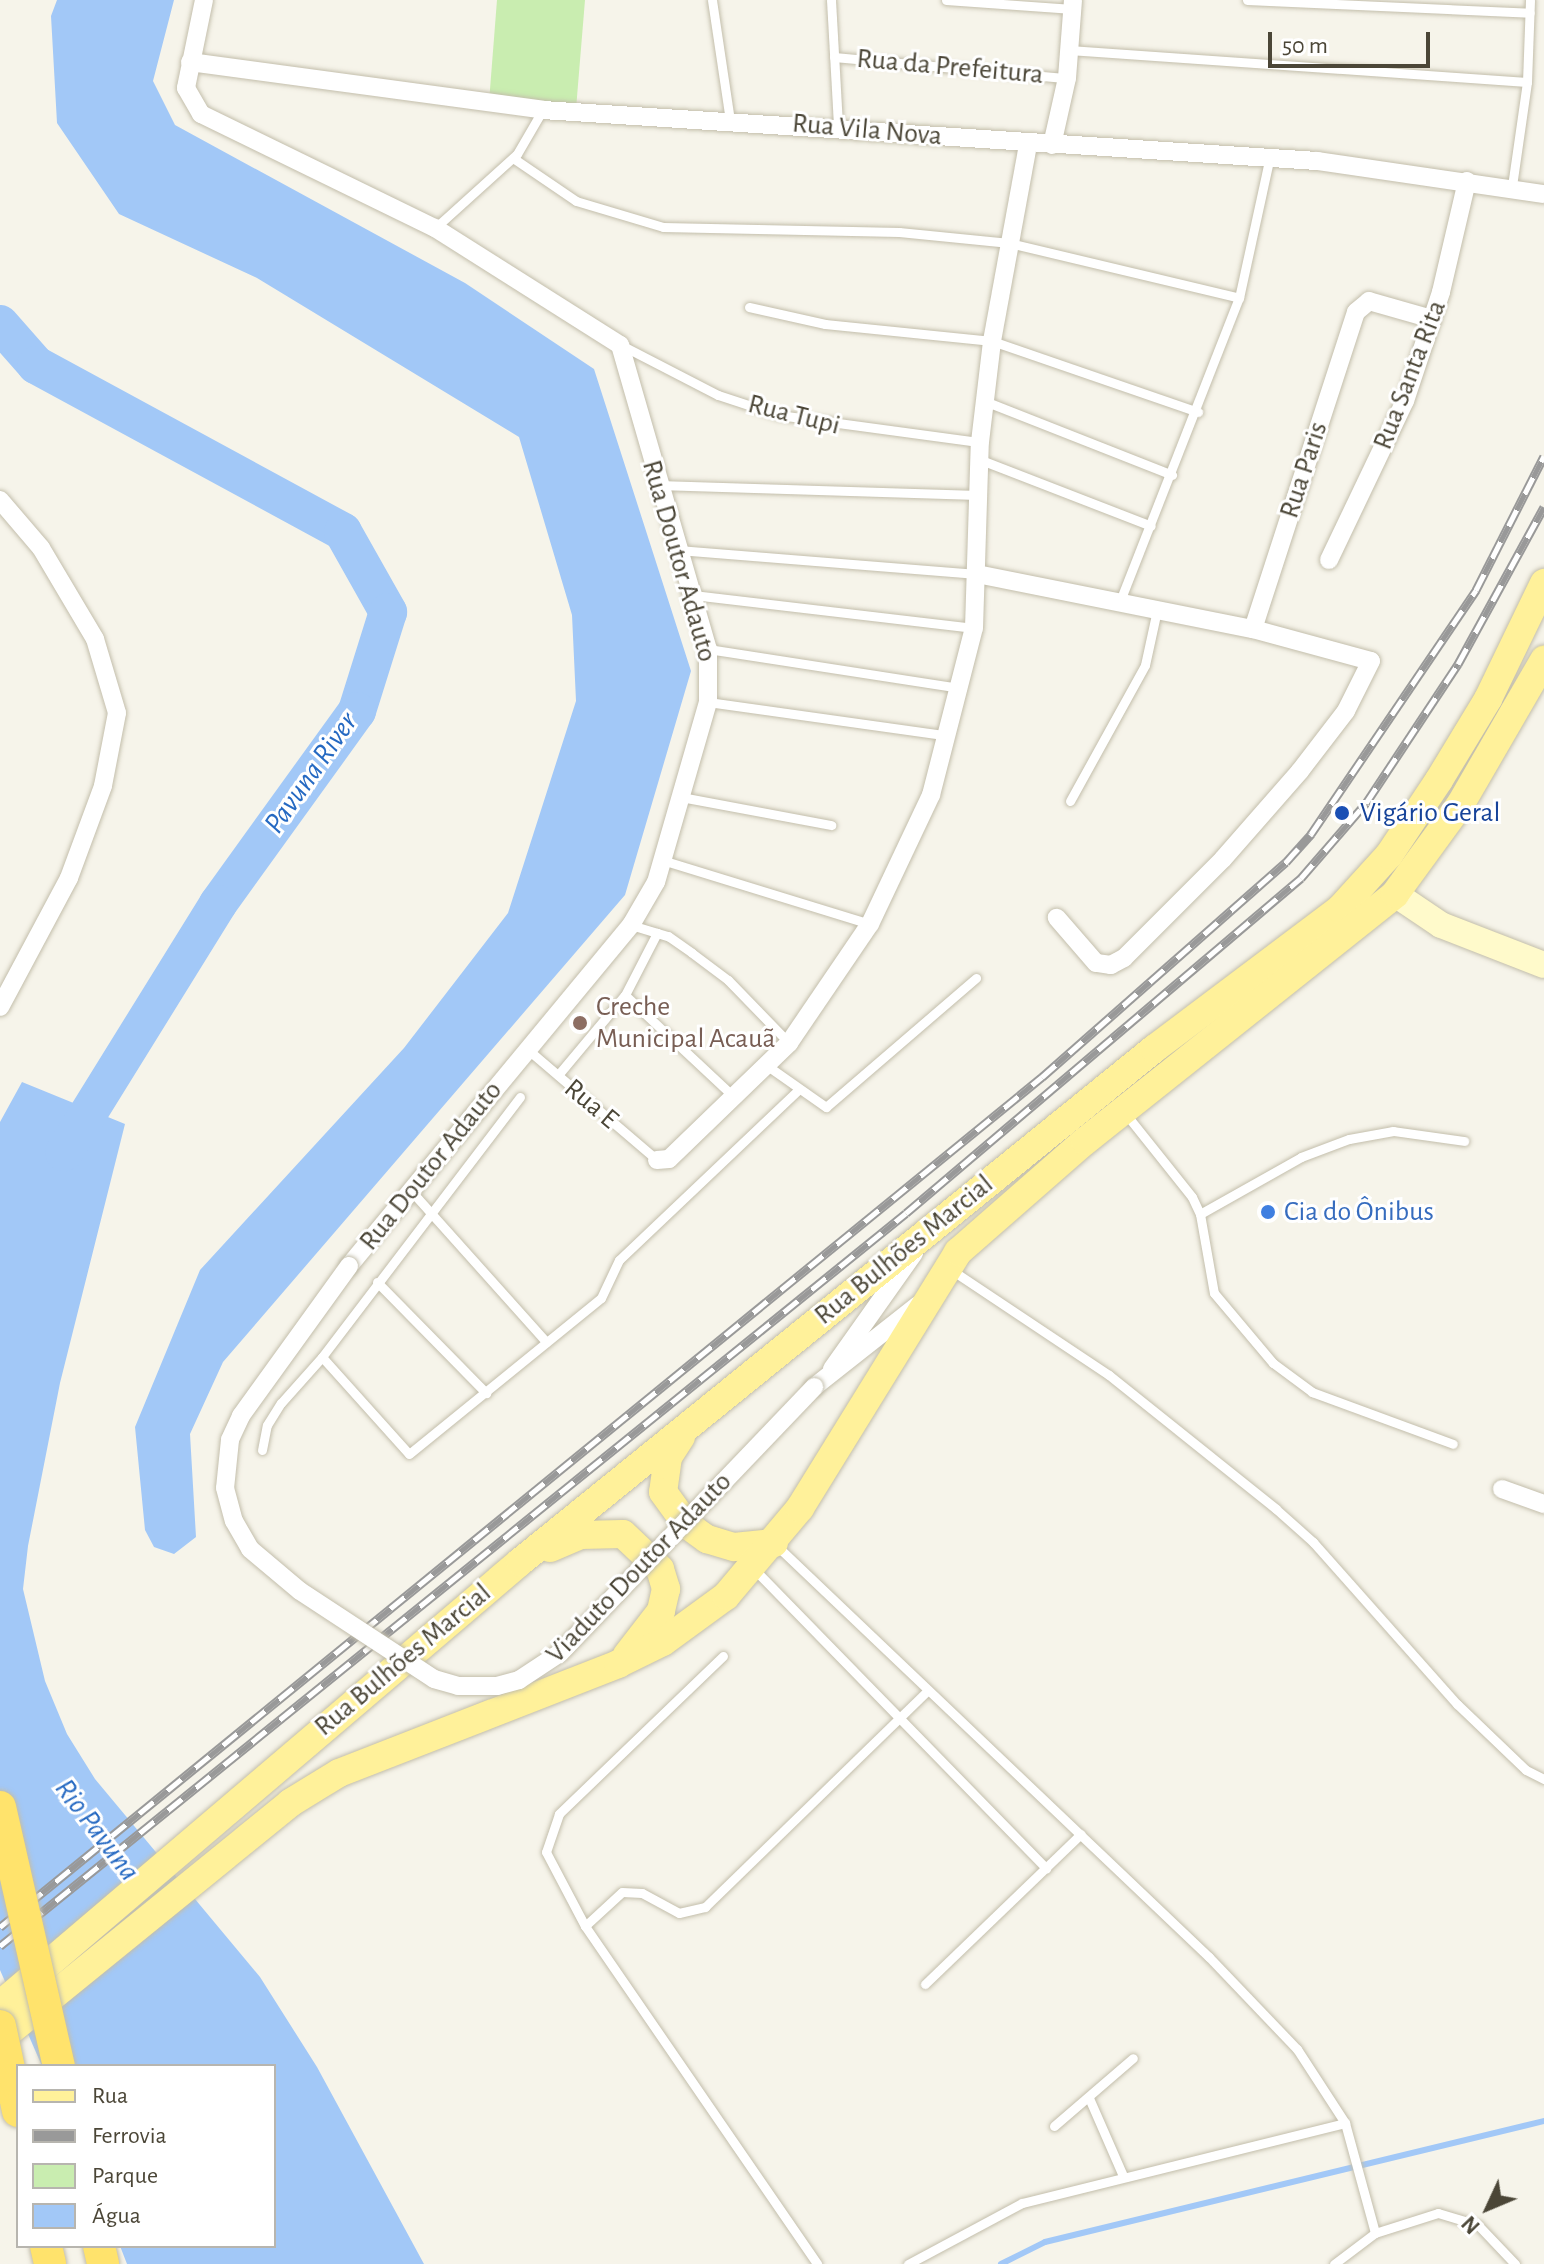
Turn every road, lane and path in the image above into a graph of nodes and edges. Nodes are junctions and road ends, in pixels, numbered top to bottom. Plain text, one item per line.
1 (204, 0) edge
2 (712, 0) edge
3 (831, 0) edge
4 (946, 0) edge
5 (1247, 0) edge
6 (1530, 0) edge
7 (1073, 4) edge
8 (1530, 13) junction
9 (1069, 50) junction
10 (834, 57) junction
11 (190, 62) junction
12 (1067, 78) junction
13 (1527, 82) junction
14 (543, 110) junction
15 (730, 120) junction
16 (838, 126) junction
17 (1028, 144) junction
18 (1052, 145) junction
19 (513, 158) junction
20 (1269, 160) junction
21 (1467, 181) junction
22 (1512, 186) junction
23 (1544, 194) edge
24 (435, 228) junction
25 (1009, 243) junction
26 (1239, 298) junction
27 (749, 307) dead end
28 (1432, 319) junction
29 (992, 341) junction
30 (620, 345) junction
31 (987, 402) junction
32 (1198, 412) junction
33 (981, 451) junction
34 (1172, 475) junction
35 (657, 485) junction
36 (978, 495) junction
37 (0, 500) edge
38 (1151, 526) junction
39 (678, 550) junction
40 (1329, 560) dead end
41 (977, 574) junction
42 (1544, 583) edge
43 (693, 595) junction
44 (1120, 601) junction
45 (1157, 610) junction
46 (974, 628) junction
47 (1253, 629) junction
48 (708, 649) junction
49 (1544, 660) edge
50 (959, 688) junction
51 (708, 702) junction
52 (949, 736) junction
53 (681, 797) junction
54 (1070, 801) dead end
55 (831, 825) dead end
56 (662, 860) junction
57 (1395, 894) junction
58 (1057, 918) dead end
59 (870, 924) junction
60 (631, 925) junction
61 (657, 933) junction
62 (1544, 965) edge
63 (976, 978) dead end
64 (625, 995) junction
65 (0, 1007) edge
66 (789, 1043) junction
67 (526, 1048) junction
68 (769, 1067) junction
69 (558, 1075) junction
70 (799, 1089) junction
71 (520, 1097) dead end
72 (736, 1099) junction
73 (1123, 1110) junction
74 (1076, 1131) junction
75 (1464, 1141) dead end
76 (657, 1160) joint
77 (413, 1193) junction
78 (430, 1213) junction
79 (1200, 1214) junction
80 (934, 1225) junction
81 (349, 1266) joint
82 (947, 1267) junction
83 (377, 1282) junction
84 (927, 1299) junction
85 (546, 1342) junction
86 (322, 1357) junction
87 (832, 1369) junction
88 (486, 1393) junction
89 (687, 1426) junction
90 (1453, 1444) dead end
91 (262, 1450) dead end
92 (1502, 1489) dead end
93 (1544, 1504) edge
94 (774, 1543) junction
95 (520, 1562) junction
96 (752, 1568) junction
97 (723, 1656) dead end
98 (618, 1664) junction
99 (926, 1692) junction
100 (900, 1717) junction
101 (1544, 1779) edge
102 (0, 1807) edge
103 (1081, 1834) junction
104 (1046, 1868) junction
105 (585, 1926) junction
106 (925, 1984) dead end
107 (0, 2005) edge
108 (0, 2026) edge
109 (0, 2039) edge
110 (1133, 2058) dead end
111 (59, 2064) edge
112 (1089, 2098) junction
113 (16, 2102) edge
114 (1345, 2123) junction
115 (1054, 2126) dead end
116 (1123, 2176) junction
117 (1375, 2233) junction
118 (817, 2264) edge
119 (908, 2264) edge
120 (1334, 2264) edge
121 (1515, 2264) edge

1 - 11 street
2 - 15 lane
3 - 10 lane
4 - 7 lane
5 - 8 lane
6 - 8 lane
7 - 9 street
8 - 13 lane
9 - 12 street
9 - 13 lane, Rua da Prefeitura
10 - 12 lane, Rua da Prefeitura
10 - 16 lane
11 - 14 street, Rua Vila Nova
11 - 24 street
12 - 18 street
13 - 22 lane
14 - 15 street, Rua Vila Nova
14 - 19 lane
15 - 16 street, Rua Vila Nova
16 - 17 street, Rua Vila Nova
17 - 18 street, Rua Vila Nova
17 - 25 street
18 - 20 street, Rua Vila Nova
19 - 24 lane
19 - 25 lane
20 - 21 street, Rua Vila Nova
20 - 26 lane
21 - 22 street, Rua Vila Nova
21 - 28 street, Rua Santa Rita
22 - 23 street, Rua Vila Nova
24 - 30 street
25 - 26 lane
25 - 29 street
26 - 32 lane
27 - 29 lane
28 - 40 street, Rua Santa Rita
28 - 47 street, Rua Paris
29 - 31 street
29 - 32 lane
30 - 33 lane, Rua Tupi
30 - 35 street, Rua Doutor Adauto
31 - 33 street
31 - 34 lane
32 - 34 lane
33 - 36 street
33 - 38 lane, Rua Tupi
34 - 38 lane
35 - 36 lane
35 - 39 street, Rua Doutor Adauto
36 - 41 street
37 - 65 street
38 - 44 lane
39 - 41 lane
39 - 43 street, Rua Doutor Adauto
41 - 44 street
41 - 46 street
42 - 74 main road, Rua Bulhões Marcial
43 - 46 lane
43 - 48 street, Rua Doutor Adauto
44 - 45 street
45 - 47 street
45 - 54 lane
46 - 50 street
47 - 58 street
48 - 50 lane
48 - 51 street, Rua Doutor Adauto
49 - 57 main road, Rua Bulhões Marcial
50 - 52 street
51 - 52 lane
51 - 53 street, Rua Doutor Adauto
52 - 59 street
53 - 55 lane
53 - 56 street, Rua Doutor Adauto
56 - 59 lane
56 - 60 street, Rua Doutor Adauto
57 - 62 street
57 - 73 main road, Rua Bulhões Marcial
59 - 66 street
60 - 61 lane
60 - 67 street, Rua Doutor Adauto
61 - 64 lane
61 - 66 lane
63 - 70 lane
64 - 69 lane
64 - 72 lane
66 - 68 street
67 - 69 lane, Rua E
67 - 77 street, Rua Doutor Adauto
68 - 70 lane
68 - 72 street
69 - 76 lane, Rua E
70 - 85 lane
71 - 78 lane
72 - 76 street
73 - 74 main road, Rua Bulhões Marcial
73 - 79 lane
74 - 80 main road, Rua Bulhões Marcial
74 - 82 main road, Rua Bulhões Marcial
75 - 79 lane
77 - 78 lane
77 - 81 street, Rua Doutor Adauto
78 - 83 lane
78 - 85 lane
79 - 90 lane
80 - 87 street, Viaduto Doutor Adauto
80 - 89 main road, Rua Bulhões Marcial
81 - 87 street, Viaduto Doutor Adauto, bridge
82 - 84 main road, Rua Bulhões Marcial
82 - 101 lane
83 - 86 lane
83 - 88 lane
84 - 87 street, Viaduto Doutor Adauto
84 - 94 main road, Rua Bulhões Marcial
85 - 88 lane
86 - 88 lane
86 - 91 lane
89 - 94 main road
89 - 95 main road, Rua Bulhões Marcial
92 - 93 street
94 - 96 main road, Rua Bulhões Marcial
94 - 99 lane
95 - 98 main road
95 - 107 main road, Rua Bulhões Marcial
96 - 98 main road, Rua Bulhões Marcial
96 - 100 lane
97 - 105 lane
98 - 109 main road, Rua Bulhões Marcial, bridge
99 - 100 lane
99 - 103 lane
100 - 104 lane
100 - 105 lane
102 - 111 highway, bridge
103 - 104 lane
103 - 114 lane
104 - 106 lane
105 - 118 lane
108 - 113 highway, bridge
110 - 112 lane
112 - 115 lane
112 - 116 lane
114 - 116 lane
114 - 117 lane
116 - 119 lane
117 - 120 lane
117 - 121 lane

